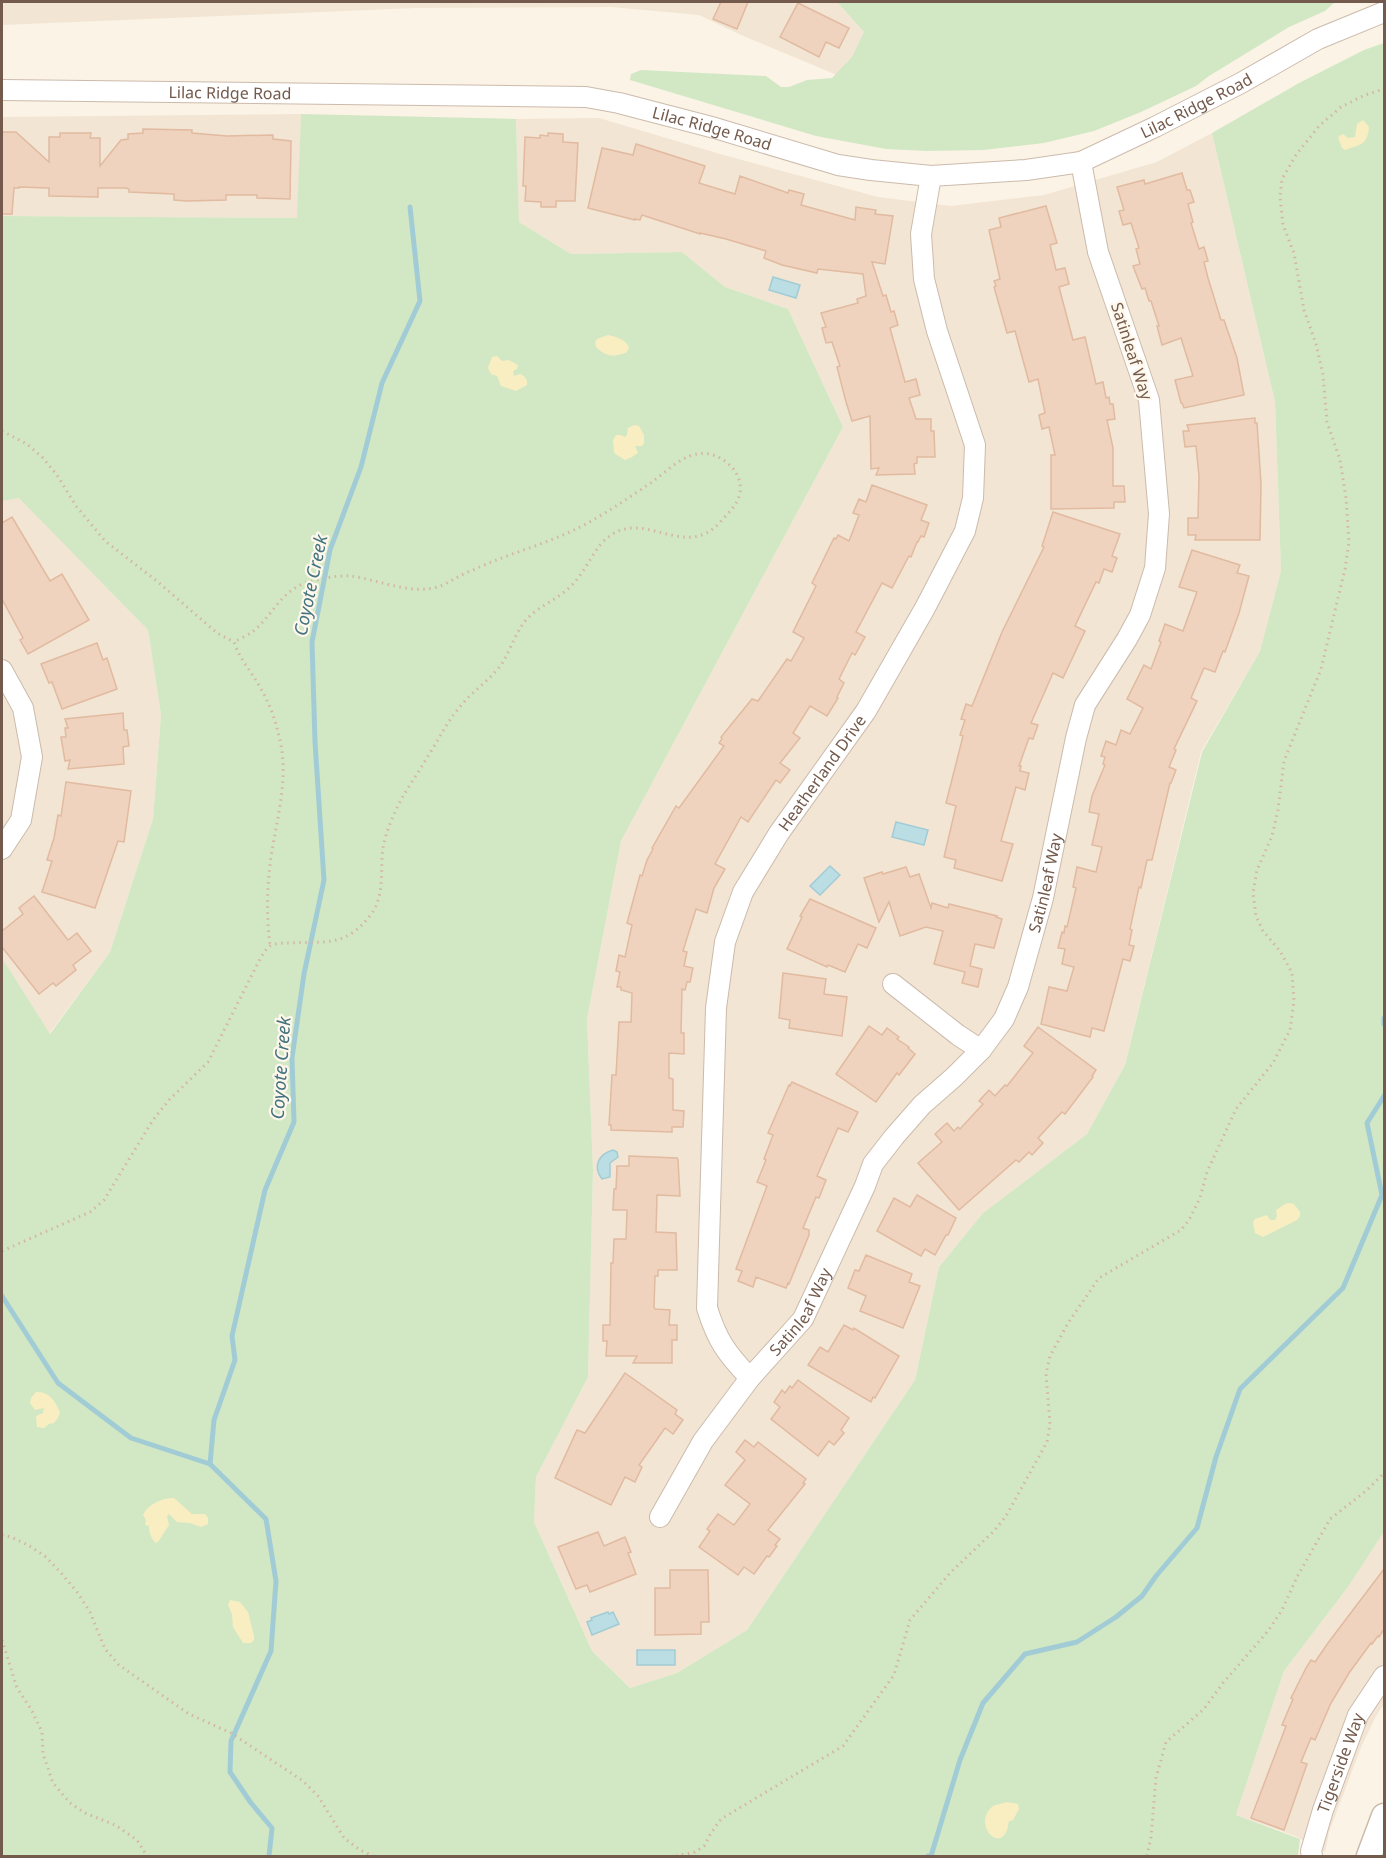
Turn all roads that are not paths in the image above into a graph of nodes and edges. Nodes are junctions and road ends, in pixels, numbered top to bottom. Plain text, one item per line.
1 (1384, 12) edge
2 (2, 90) edge
3 (1081, 162) junction
4 (931, 176) junction
5 (2, 670) edge
6 (2, 849) edge
7 (893, 984) dead end
8 (981, 1050) junction
9 (750, 1378) junction
10 (660, 1517) dead end
11 (1384, 1676) edge
12 (1384, 1816) edge
13 (1312, 1857) edge
14 (1369, 1857) edge

1 - 3 street, Lilac Ridge Road
2 - 4 street, Lilac Ridge Road
3 - 4 street, Lilac Ridge Road
3 - 8 street, Satinleaf Way
4 - 9 street, Heatherland Drive
5 - 6 street
7 - 8 street
8 - 9 street, Satinleaf Way
9 - 10 street, Satinleaf Way
11 - 13 street, Tigerside Way
12 - 14 street

